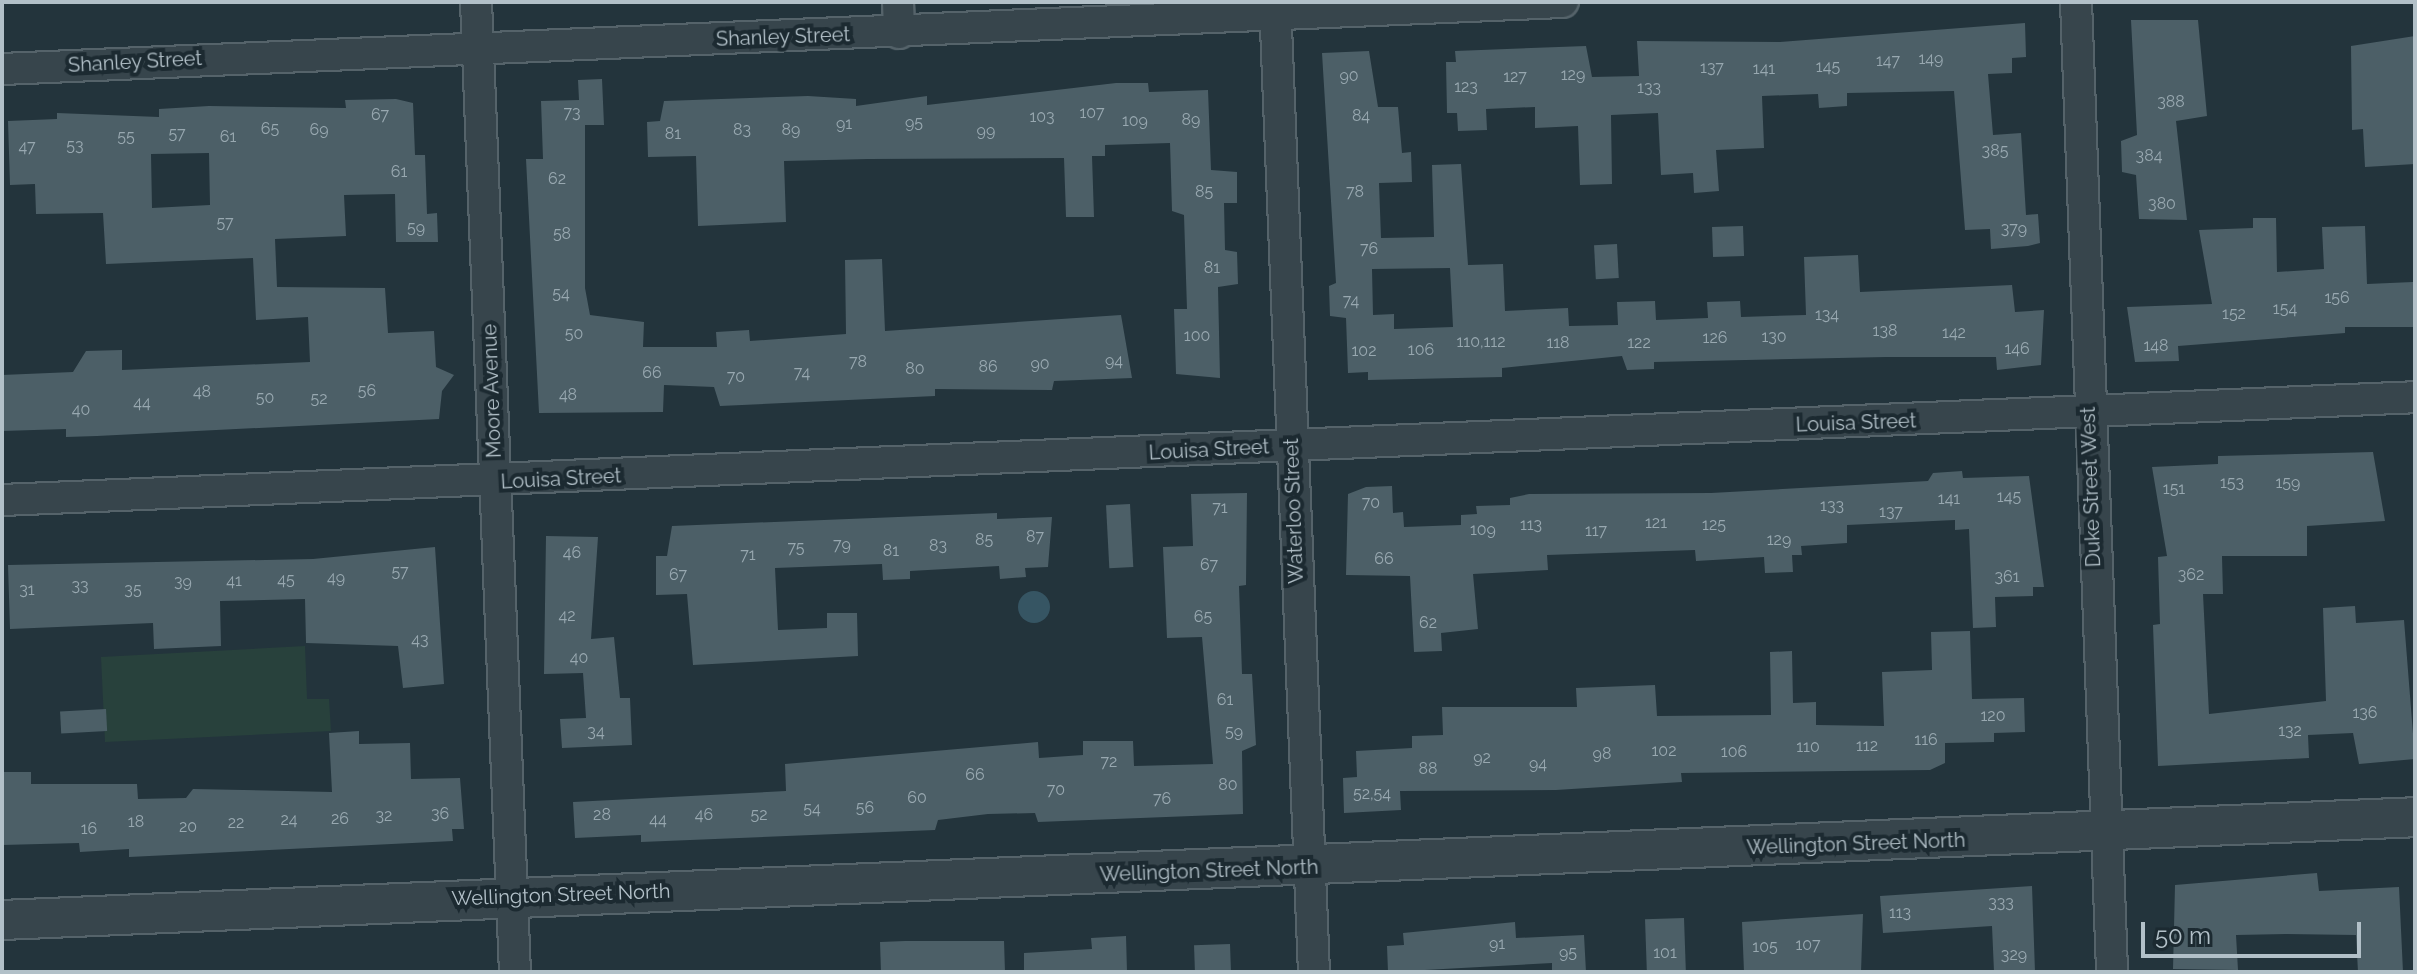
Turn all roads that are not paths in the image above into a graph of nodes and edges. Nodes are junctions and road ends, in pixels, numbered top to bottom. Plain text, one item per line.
1 (476, 2) edge
2 (898, 2) edge
3 (1563, 2) edge
4 (2076, 2) edge
5 (1275, 9) edge
6 (899, 33) junction
7 (477, 46) junction
8 (2, 69) edge
9 (2415, 397) edge
10 (2088, 413) junction
11 (1292, 446) junction
12 (495, 482) junction
13 (2, 500) edge
14 (2415, 817) edge
15 (2106, 834) junction
16 (1309, 867) junction
17 (512, 897) junction
18 (2, 920) edge
19 (515, 972) edge
20 (1314, 972) edge
21 (2112, 972) edge

1 - 7 street, Moore Avenue
2 - 6 street
3 - 5 street, Shanley Street
4 - 10 street, Duke Street West
5 - 6 street, Shanley Street
5 - 11 street, Waterloo Street
6 - 7 street, Shanley Street
7 - 8 street, Shanley Street
7 - 12 street, Moore Avenue
9 - 10 street, Louisa Street
10 - 11 street, Louisa Street
10 - 15 street, Duke Street West
11 - 12 street, Louisa Street
11 - 16 street, Waterloo Street
12 - 13 street, Louisa Street
12 - 17 street, Moore Avenue
14 - 15 street, Wellington Street North
15 - 16 street, Wellington Street North
15 - 21 street, Duke Street West
16 - 17 street, Wellington Street North
16 - 20 street, Waterloo Street
17 - 18 street, Wellington Street North
17 - 19 street, Moore Avenue

